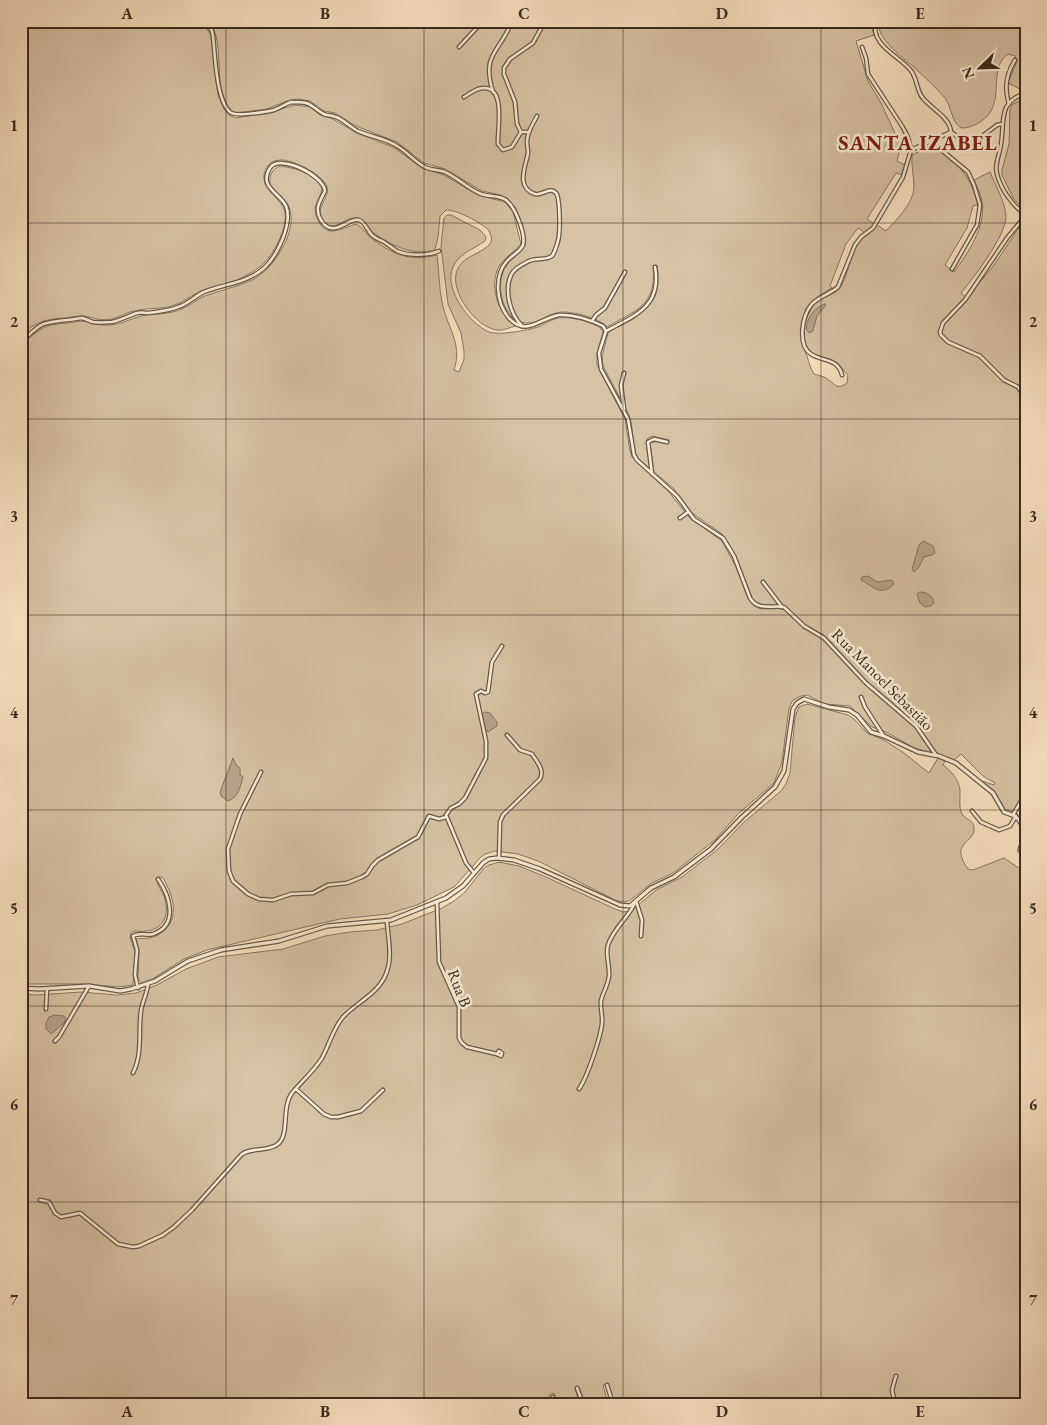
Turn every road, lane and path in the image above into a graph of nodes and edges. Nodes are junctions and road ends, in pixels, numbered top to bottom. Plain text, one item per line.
1 (205, 21) edge
2 (483, 21) edge
3 (512, 21) edge
4 (545, 21) edge
5 (876, 21) edge
6 (459, 46) dead end
7 (862, 47) dead end
8 (1015, 60) dead end
9 (1006, 92) junction
10 (493, 93) junction
11 (1026, 93) edge
12 (464, 97) dead end
13 (1015, 97) junction
14 (1009, 104) junction
15 (537, 116) dead end
16 (1002, 124) junction
17 (521, 132) junction
18 (529, 132) junction
19 (951, 132) junction
20 (932, 142) junction
21 (911, 150) junction
22 (1024, 151) dead end
23 (1026, 172) edge
24 (1026, 215) edge
25 (439, 251) dead end
26 (655, 267) dead end
27 (952, 269) dead end
28 (624, 272) dead end
29 (592, 321) junction
30 (524, 327) junction
31 (606, 331) junction
32 (21, 342) edge
33 (624, 373) dead end
34 (842, 375) dead end
35 (625, 410) junction
36 (1026, 413) edge
37 (668, 442) dead end
38 (652, 474) junction
39 (688, 512) junction
40 (680, 518) dead end
41 (764, 582) dead end
42 (783, 607) junction
43 (502, 646) dead end
44 (861, 697) dead end
45 (507, 735) dead end
46 (883, 735) junction
47 (937, 756) junction
48 (261, 772) dead end
49 (1024, 796) dead end
50 (972, 811) dead end
51 (1014, 816) junction
52 (446, 817) junction
53 (1026, 851) edge
54 (1021, 854) junction
55 (499, 858) junction
56 (1025, 858) edge
57 (474, 873) junction
58 (158, 879) dead end
59 (636, 901) junction
60 (437, 903) junction
61 (387, 921) junction
62 (640, 936) dead end
63 (148, 984) junction
64 (89, 986) junction
65 (21, 988) edge
66 (47, 988) junction
67 (138, 988) junction
68 (46, 1010) dead end
69 (55, 1041) dead end
70 (497, 1054) dead end
71 (133, 1072) dead end
72 (296, 1089) junction
73 (579, 1089) dead end
74 (383, 1090) dead end
75 (40, 1200) dead end
76 (896, 1376) dead end
77 (607, 1385) dead end
78 (577, 1388) dead end
79 (553, 1397) dead end
80 (555, 1404) edge
81 (583, 1404) edge
82 (613, 1404) edge
83 (895, 1404) edge

1 - 30 street
2 - 6 street
3 - 10 street
4 - 17 street
5 - 19 street
7 - 21 street
8 - 9 street
9 - 13 street
9 - 14 street
10 - 12 street
10 - 17 street
11 - 13 street
13 - 14 street
14 - 16 street
15 - 18 street
16 - 19 street
16 - 24 street
17 - 18 street
18 - 30 street
19 - 20 street
20 - 21 street
20 - 27 street
21 - 34 street
22 - 23 street
24 - 36 street
25 - 32 street
26 - 31 street
28 - 29 street
29 - 30 street
29 - 31 street
31 - 35 street
33 - 35 street
35 - 38 street
37 - 38 street
38 - 39 street
39 - 40 street
39 - 42 street
41 - 42 street, Rua Manoel Sebastião
42 - 47 street, Rua Manoel Sebastião
43 - 52 street
44 - 46 street
45 - 55 street
46 - 47 street
46 - 59 street
47 - 51 street
48 - 52 street
49 - 51 street
50 - 51 street
51 - 54 street
52 - 57 street
53 - 54 street
54 - 56 street
55 - 57 street
55 - 59 street
57 - 60 street
58 - 67 street
59 - 62 street
59 - 73 street
60 - 61 street
60 - 70 street, Rua B
61 - 63 street
61 - 72 street
63 - 67 street
63 - 71 street
64 - 66 street
64 - 67 street
64 - 69 street
65 - 66 street
66 - 68 street
72 - 74 street
72 - 75 street
76 - 83 street
77 - 82 street
78 - 81 street
79 - 80 street

